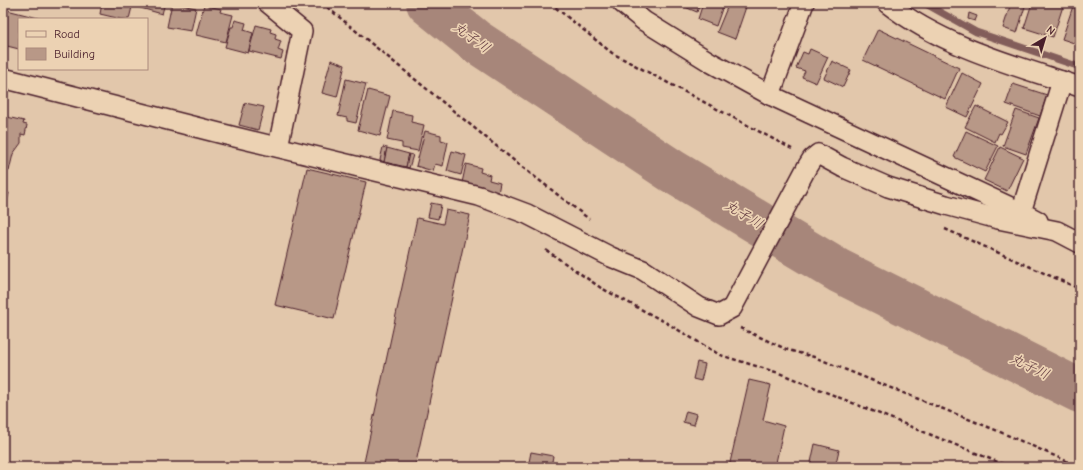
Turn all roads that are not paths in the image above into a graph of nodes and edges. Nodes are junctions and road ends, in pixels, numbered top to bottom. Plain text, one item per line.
1 (268, 3) edge
2 (622, 3) edge
3 (804, 3) edge
4 (887, 3) edge
5 (3, 78) edge
6 (1062, 81) junction
7 (1080, 87) edge
8 (770, 95) junction
9 (278, 147) junction
10 (1020, 212) junction
11 (1057, 231) junction
12 (1080, 243) edge

1 - 9 street
2 - 8 street
3 - 8 street
4 - 6 street
5 - 9 street
6 - 7 street
6 - 10 street
8 - 10 street
9 - 11 street
10 - 11 street
11 - 12 street

